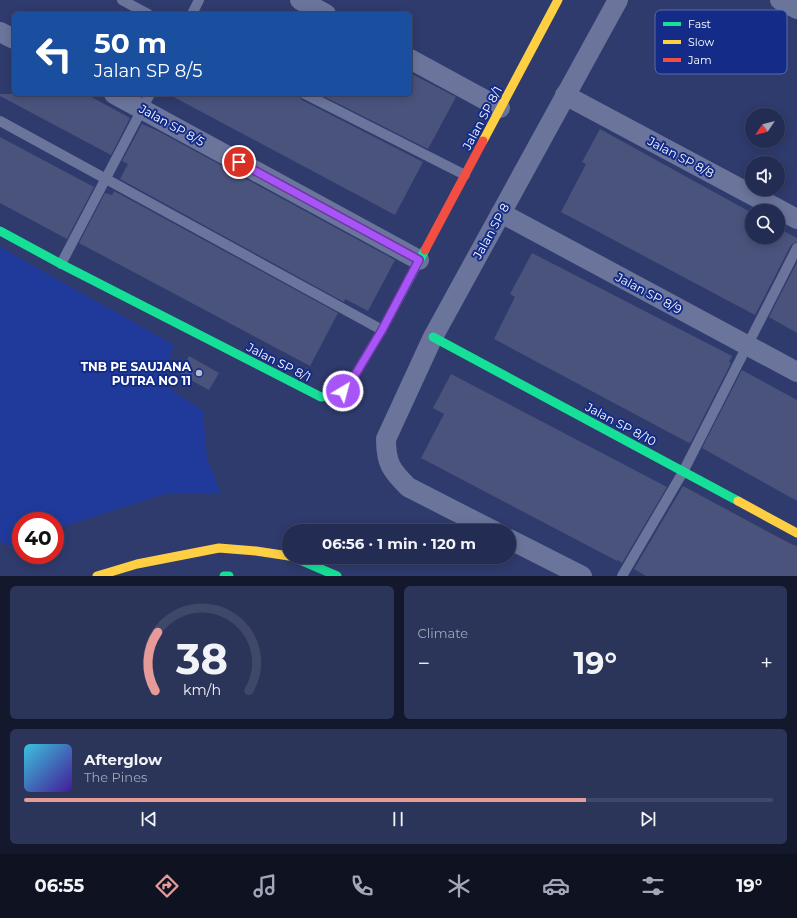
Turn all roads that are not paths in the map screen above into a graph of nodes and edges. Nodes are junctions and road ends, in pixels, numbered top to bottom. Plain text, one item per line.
1 (122, 0) edge
2 (200, 0) edge
3 (300, 0) edge
4 (558, 0) edge
5 (618, 0) edge
6 (780, 0) edge
7 (797, 10) edge
8 (144, 12) edge
9 (193, 12) edge
10 (322, 12) edge
11 (0, 32) edge
12 (12, 38) edge
13 (412, 60) edge
14 (566, 95) junction
15 (122, 96) edge
16 (309, 96) edge
17 (146, 102) edge
18 (500, 108) junction
19 (0, 121) edge
20 (465, 175) junction
21 (105, 178) junction
22 (501, 213) junction
23 (797, 219) edge
24 (0, 231) edge
25 (797, 248) edge
26 (419, 260) junction
27 (61, 264) junction
28 (382, 330) junction
29 (433, 337) junction
30 (748, 346) junction
31 (797, 372) edge
32 (683, 472) junction
33 (480, 524) edge
34 (797, 533) edge
35 (516, 543) edge
36 (282, 555) edge
37 (309, 564) edge
38 (97, 576) edge
39 (224, 576) edge
40 (229, 576) edge
41 (337, 576) edge
42 (582, 576) edge
43 (622, 576) edge

1 - 8 lane
2 - 9 lane
3 - 10 street
4 - 18 main road, Jalan SP 8/1
5 - 14 street, Jalan SP 8
6 - 7 street
11 - 12 street
13 - 18 street
14 - 22 street, Jalan SP 8
14 - 23 street, Jalan SP 8/8
15 - 17 street, Jalan SP 8/5
16 - 20 lane
17 - 21 lane
17 - 26 street, Jalan SP 8/5
18 - 20 main road, Jalan SP 8/1
19 - 21 lane
20 - 26 main road, Jalan SP 8/1
21 - 27 lane
21 - 28 lane
22 - 29 street, Jalan SP 8
22 - 30 street, Jalan SP 8/9
24 - 27 main road, Jalan SP 8/1
25 - 30 lane
26 - 28 main road, Jalan SP 8/1
27 - 28 main road, Jalan SP 8/1
29 - 32 main road, Jalan SP 8/10
29 - 33 street, Jalan SP 8
30 - 31 street, Jalan SP 8/9
30 - 32 lane
32 - 34 main road, Jalan SP 8/10
32 - 43 lane
35 - 42 street
36 - 38 main road
37 - 41 main road
39 - 40 main road

